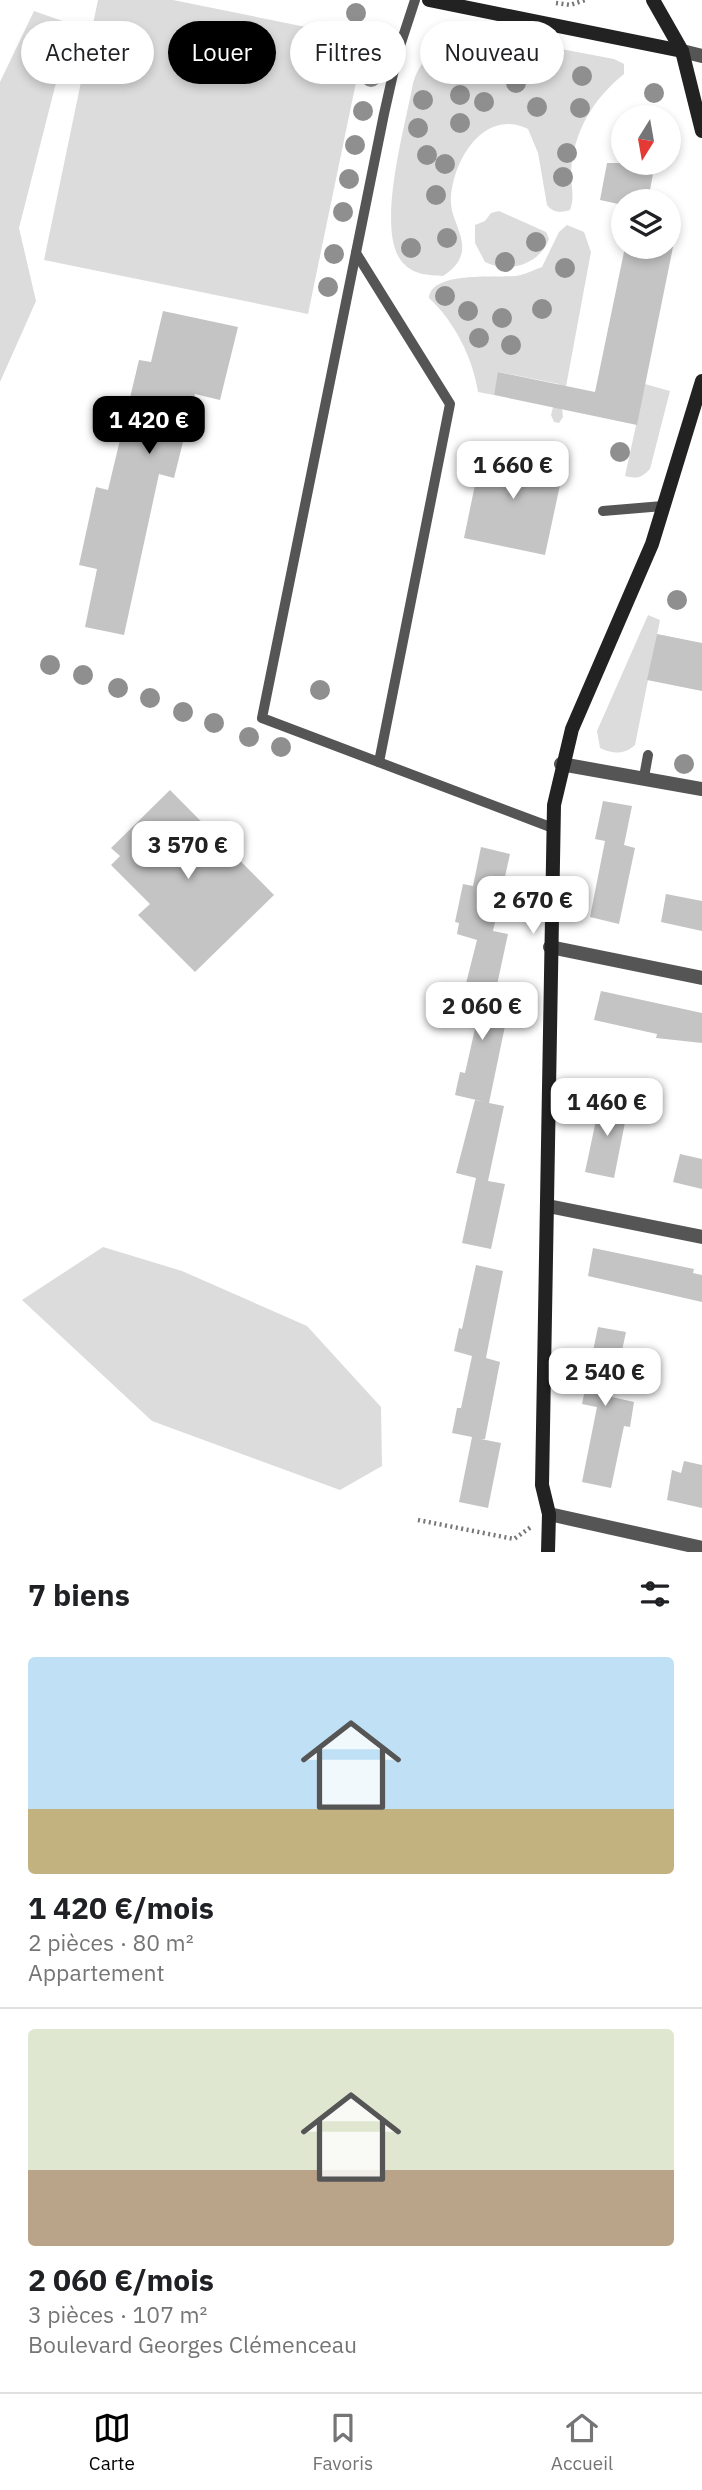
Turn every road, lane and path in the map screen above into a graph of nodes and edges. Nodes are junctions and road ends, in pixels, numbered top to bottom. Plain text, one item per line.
1 (415, 0) edge
2 (429, 0) edge
3 (586, 0) edge
4 (549, 2) edge
5 (658, 2) edge
6 (682, 51) junction
7 (702, 56) edge
8 (702, 131) edge
9 (356, 253) junction
10 (702, 381) edge
11 (663, 506) junction
12 (603, 511) dead end
13 (648, 755) dead end
14 (379, 762) junction
15 (561, 764) junction
16 (644, 777) junction
17 (702, 789) edge
18 (552, 828) junction
19 (550, 947) junction
20 (702, 978) edge
21 (548, 1206) junction
22 (702, 1237) edge
23 (549, 1514) junction
24 (418, 1520) dead end
25 (702, 1548) edge
26 (548, 1552) edge

1 - 9 lane
2 - 6 street
3 - 4 path
5 - 6 street
6 - 7 street
6 - 8 street
9 - 14 lane
9 - 14 lane
10 - 11 street
11 - 12 lane
11 - 15 street
13 - 16 lane
14 - 18 lane
15 - 16 street
15 - 18 street
16 - 17 street
18 - 19 street
19 - 20 street
19 - 21 street
21 - 22 street
21 - 23 street
23 - 24 path
23 - 25 street
23 - 26 street

